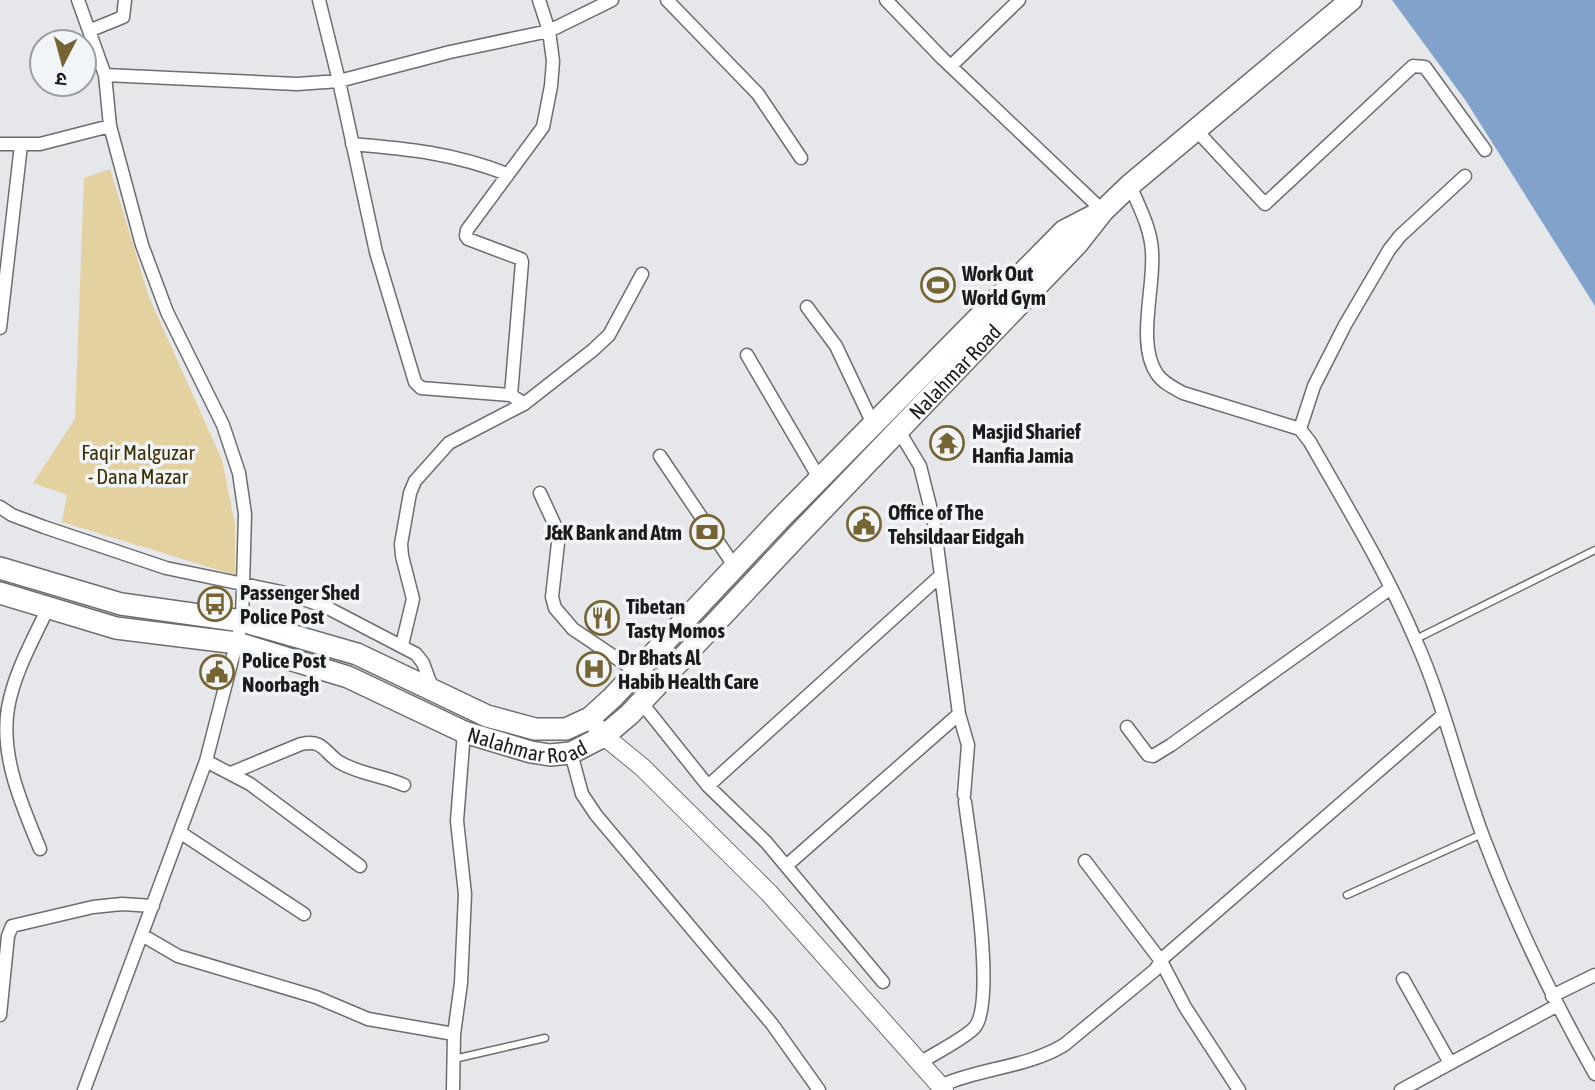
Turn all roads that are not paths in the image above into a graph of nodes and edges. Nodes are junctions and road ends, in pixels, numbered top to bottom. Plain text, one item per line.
1 (78, 0) edge
2 (125, 0) edge
3 (318, 0) edge
4 (539, 0) edge
5 (612, 0) edge
6 (667, 0) edge
7 (886, 0) edge
8 (1019, 0) edge
9 (1351, 0) edge
10 (90, 28) edge
11 (96, 28) edge
12 (549, 31) junction
13 (98, 51) edge
14 (951, 66) junction
15 (106, 75) junction
16 (339, 81) junction
17 (110, 126) junction
18 (1196, 130) junction
19 (0, 144) edge
20 (352, 144) junction
21 (21, 145) junction
22 (1485, 150) dead end
23 (801, 158) dead end
24 (507, 174) junction
25 (1465, 176) dead end
26 (1130, 185) junction
27 (1103, 211) junction
28 (642, 274) dead end
29 (807, 307) dead end
30 (0, 326) edge
31 (747, 355) dead end
32 (511, 395) junction
33 (524, 404) junction
34 (873, 424) junction
35 (1300, 429) junction
36 (899, 431) junction
37 (660, 456) dead end
38 (819, 478) junction
39 (540, 493) dead end
40 (0, 507) edge
41 (1595, 550) edge
42 (735, 567) junction
43 (0, 568) edge
44 (940, 576) junction
45 (244, 586) junction
46 (1391, 588) junction
47 (0, 593) edge
48 (48, 608) junction
49 (242, 621) junction
50 (1416, 639) junction
51 (237, 643) junction
52 (402, 645) junction
53 (637, 672) junction
54 (433, 691) junction
55 (640, 702) junction
56 (959, 714) junction
57 (1443, 715) junction
58 (590, 718) junction
59 (1127, 727) dead end
60 (464, 732) junction
61 (604, 736) junction
62 (571, 753) junction
63 (206, 761) junction
64 (231, 773) junction
65 (404, 785) dead end
66 (708, 786) junction
67 (181, 833) junction
68 (1482, 834) junction
69 (40, 849) dead end
70 (1085, 861) dead end
71 (359, 866) dead end
72 (786, 866) junction
73 (1347, 895) dead end
74 (153, 906) junction
75 (304, 914) dead end
76 (142, 935) junction
77 (1161, 961) junction
78 (1595, 975) edge
79 (1403, 979) dead end
80 (883, 982) dead end
81 (1554, 1001) junction
82 (0, 1015) edge
83 (454, 1034) junction
84 (545, 1038) dead end
85 (453, 1059) junction
86 (921, 1062) junction
87 (1450, 1063) junction
88 (1595, 1074) edge
89 (942, 1088) edge
90 (83, 1090) edge
91 (453, 1090) edge
92 (820, 1090) edge
93 (1239, 1090) edge
94 (1401, 1090) edge

1 - 10 street
2 - 11 street
3 - 16 street
4 - 12 street
5 - 12 street
6 - 23 street
7 - 14 street
8 - 14 street
9 - 18 main road
12 - 16 street
12 - 24 street
13 - 15 street
14 - 27 street
15 - 16 street
15 - 17 street
16 - 20 street
17 - 21 street
17 - 45 street
18 - 22 street
18 - 26 main road
19 - 21 street
20 - 24 street
20 - 32 street
21 - 30 street
24 - 32 street
25 - 35 street
26 - 27 main road
26 - 35 street
27 - 34 main road, Nalahmar Road
27 - 36 main road, Nalahmar Road
28 - 33 street
29 - 34 street
31 - 38 street
32 - 33 street
33 - 52 street
34 - 38 main road, Nalahmar Road
35 - 46 street
36 - 44 street
36 - 55 main road, Nalahmar Road
37 - 42 street
38 - 42 main road, Nalahmar Road
39 - 53 street
40 - 45 street
41 - 50 lane
42 - 53 main road, Nalahmar Road
43 - 49 main road, Nalahmar Road
44 - 56 street
44 - 66 street
45 - 49 street
45 - 52 street
46 - 50 street
46 - 59 street
47 - 48 main road, Nalahmar Road
48 - 51 main road, Nalahmar Road
48 - 69 street
49 - 51 street
49 - 54 main road, Nalahmar Road
50 - 57 street
51 - 60 main road, Nalahmar Road
51 - 63 street
52 - 54 street
53 - 58 main road, Nalahmar Road
54 - 58 main road, Nalahmar Road
55 - 61 main road, Nalahmar Road
55 - 66 street
56 - 72 street
56 - 86 street
57 - 68 street
57 - 77 street
58 - 61 street
60 - 62 main road, Nalahmar Road
60 - 83 street
61 - 62 main road, Nalahmar Road
61 - 86 street
62 - 92 street
63 - 64 street
63 - 67 street
64 - 65 street
64 - 71 street
66 - 72 street
67 - 74 street
67 - 75 street
68 - 73 lane
68 - 81 street
70 - 77 street
72 - 80 street
74 - 76 street
74 - 82 street
76 - 83 street
76 - 90 street
77 - 89 street
77 - 93 street
78 - 81 street
79 - 87 street
81 - 87 street
81 - 88 street
83 - 85 street
84 - 85 lane
85 - 91 street
86 - 89 street
87 - 94 street

